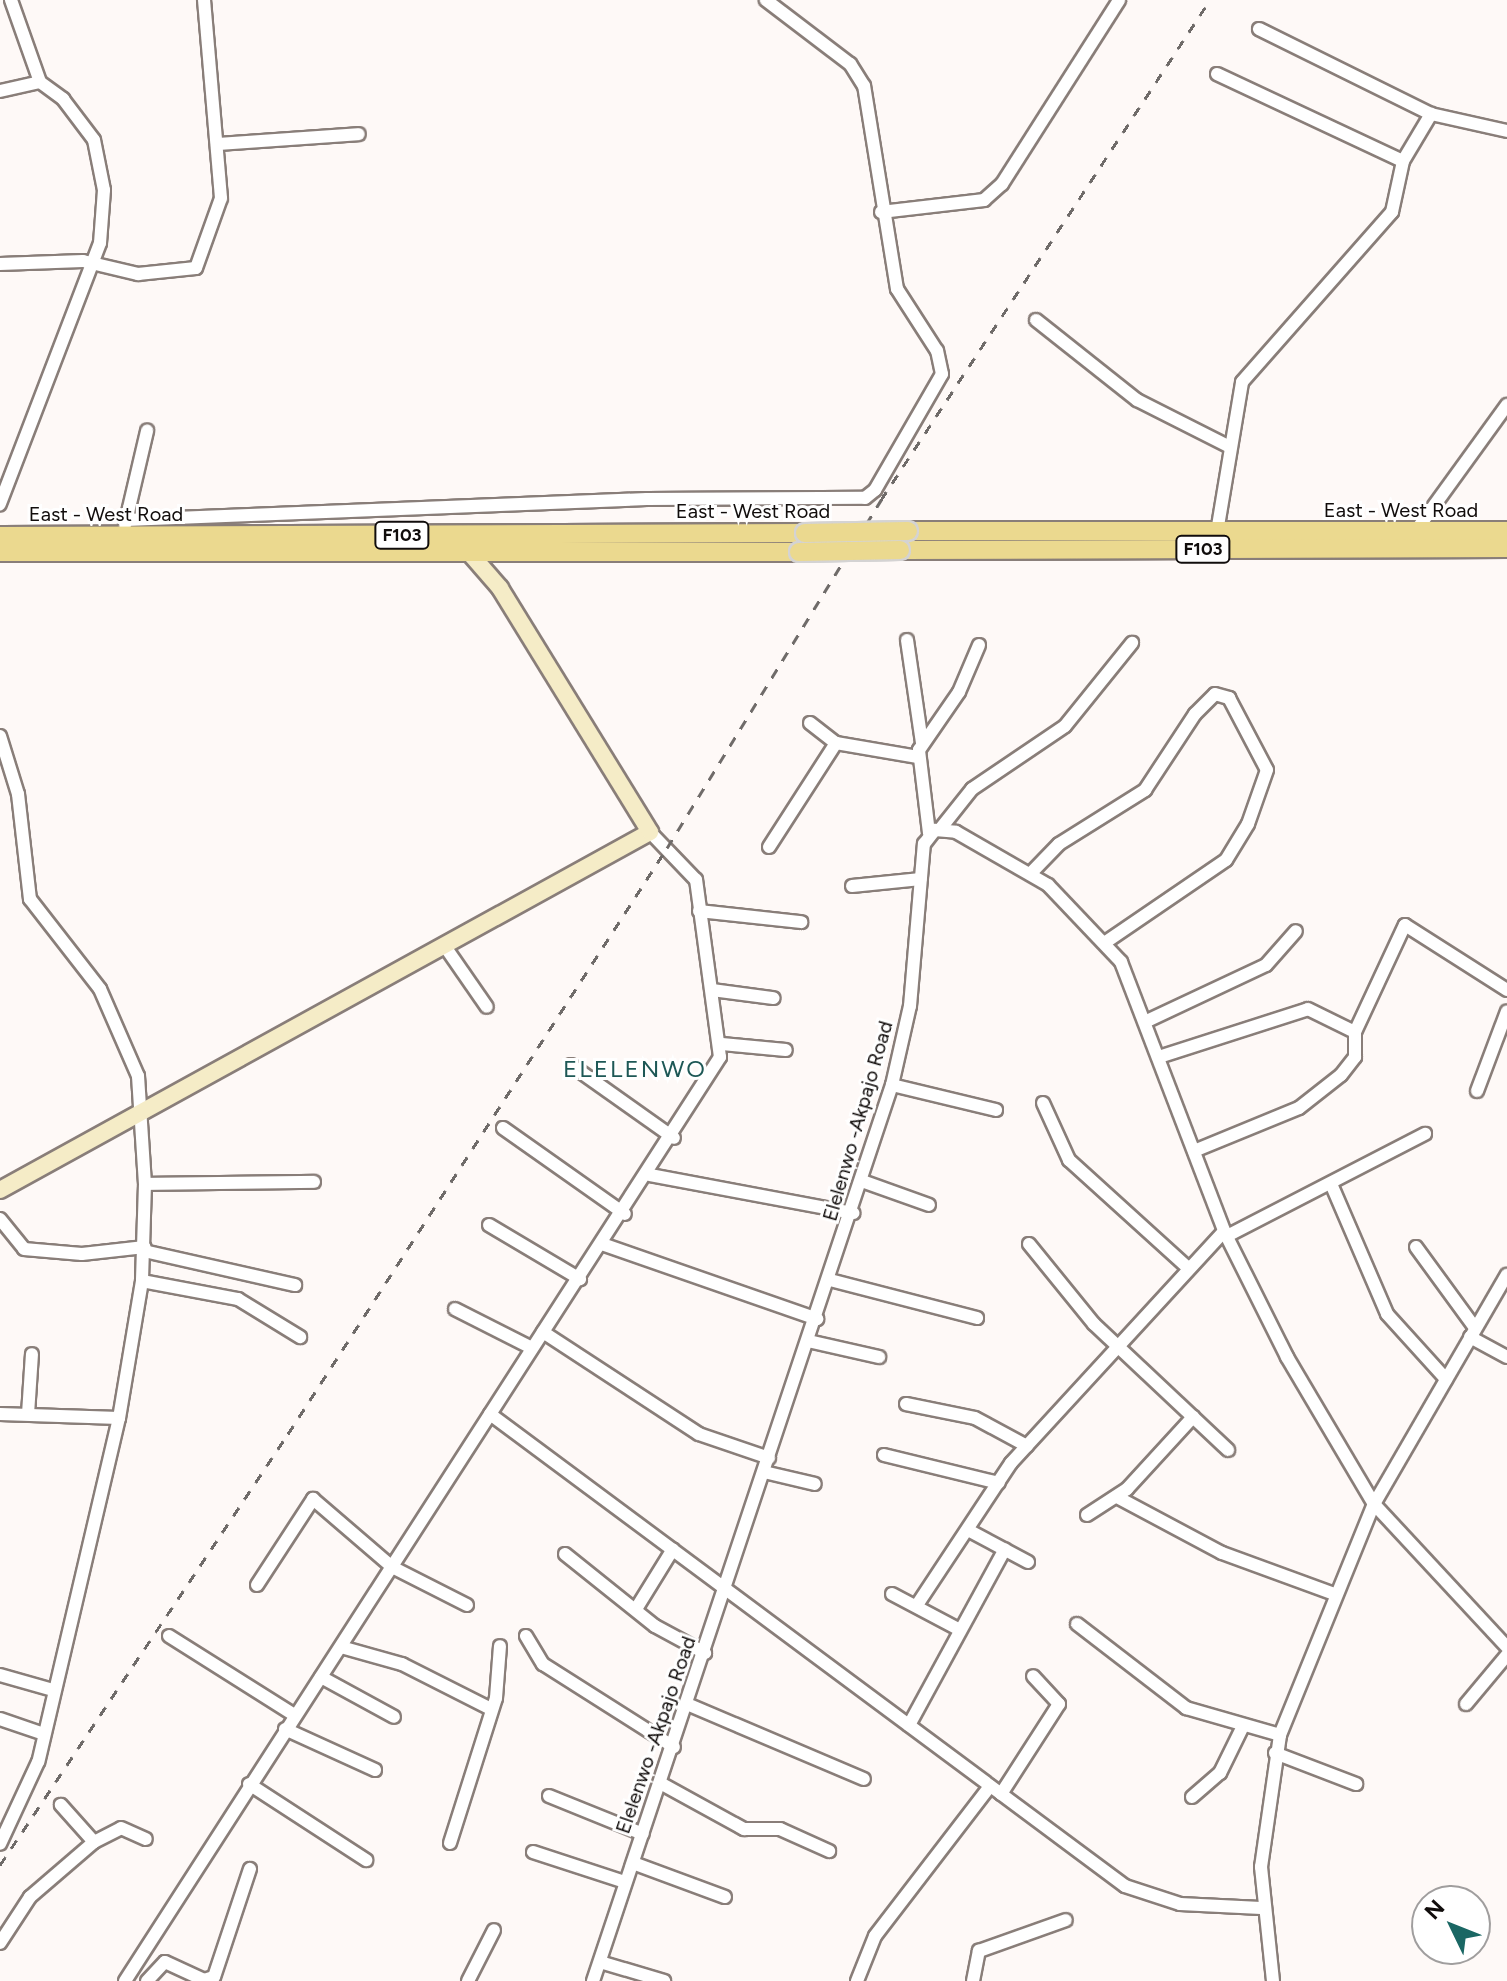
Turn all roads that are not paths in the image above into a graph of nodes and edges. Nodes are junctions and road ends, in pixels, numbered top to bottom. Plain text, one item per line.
1 (11, 0) edge
2 (204, 0) edge
3 (766, 0) edge
4 (1119, 0) edge
5 (1259, 29) dead end
6 (1217, 74) dead end
7 (40, 82) junction
8 (0, 91) edge
9 (1431, 114) junction
10 (1507, 131) edge
11 (359, 134) dead end
12 (217, 144) junction
13 (1403, 161) junction
14 (881, 212) junction
15 (93, 262) junction
16 (0, 264) edge
17 (1036, 320) dead end
18 (1507, 405) edge
19 (147, 431) dead end
20 (1228, 446) junction
21 (0, 504) edge
22 (289, 527) junction
23 (124, 528) junction
24 (1507, 531) edge
25 (1217, 532) junction
26 (1415, 532) junction
27 (0, 536) edge
28 (1507, 548) edge
29 (468, 551) junction
30 (507, 551) junction
31 (0, 552) edge
32 (500, 588) junction
33 (907, 640) dead end
34 (1132, 643) dead end
35 (979, 645) dead end
36 (810, 723) dead end
37 (0, 736) edge
38 (836, 743) junction
39 (922, 743) junction
40 (918, 757) junction
41 (935, 831) junction
42 (650, 832) junction
43 (769, 847) dead end
44 (1031, 873) junction
45 (921, 879) junction
46 (852, 886) dead end
47 (699, 911) junction
48 (801, 922) dead end
49 (1296, 931) dead end
50 (1106, 942) junction
51 (444, 945) junction
52 (712, 990) junction
53 (1507, 990) edge
54 (773, 998) dead end
55 (487, 1007) dead end
56 (1507, 1011) edge
57 (1149, 1020) junction
58 (1355, 1032) junction
59 (722, 1044) junction
60 (786, 1050) dead end
61 (1162, 1056) junction
62 (571, 1065) dead end
63 (892, 1085) junction
64 (1477, 1091) dead end
65 (1043, 1103) dead end
66 (996, 1110) dead end
67 (143, 1111) junction
68 (503, 1128) dead end
69 (1425, 1134) dead end
70 (674, 1138) junction
71 (1194, 1151) junction
72 (650, 1175) junction
73 (862, 1181) junction
74 (314, 1182) dead end
75 (145, 1184) junction
76 (1332, 1186) junction
77 (0, 1190) edge
78 (929, 1205) dead end
79 (853, 1213) junction
80 (625, 1214) junction
81 (0, 1219) edge
82 (489, 1225) dead end
83 (1225, 1234) junction
84 (602, 1244) junction
85 (1029, 1244) dead end
86 (1416, 1247) dead end
87 (144, 1249) junction
88 (1188, 1268) junction
89 (1507, 1275) edge
90 (580, 1279) junction
91 (830, 1280) junction
92 (142, 1281) junction
93 (295, 1285) dead end
94 (455, 1309) dead end
95 (977, 1318) dead end
96 (817, 1319) junction
97 (543, 1332) junction
98 (1472, 1333) junction
99 (300, 1337) dead end
100 (808, 1341) junction
101 (1118, 1346) junction
102 (532, 1348) junction
103 (32, 1354) dead end
104 (879, 1357) dead end
105 (1507, 1357) edge
106 (1446, 1379) junction
107 (906, 1404) dead end
108 (0, 1414) edge
109 (28, 1414) junction
110 (490, 1414) junction
111 (1193, 1417) junction
112 (119, 1418) junction
113 (1027, 1446) junction
114 (1228, 1450) dead end
115 (884, 1455) dead end
116 (769, 1458) junction
117 (764, 1472) junction
118 (999, 1483) junction
119 (815, 1484) dead end
120 (1117, 1497) junction
121 (1374, 1504) junction
122 (1087, 1515) dead end
123 (968, 1530) junction
124 (673, 1549) junction
125 (1005, 1549) junction
126 (565, 1554) dead end
127 (1028, 1562) dead end
128 (392, 1567) junction
129 (257, 1585) dead end
130 (727, 1585) junction
131 (892, 1594) dead end
132 (1334, 1594) junction
133 (467, 1605) dead end
134 (917, 1605) junction
135 (636, 1609) junction
136 (1077, 1624) dead end
137 (960, 1630) junction
138 (169, 1636) dead end
139 (526, 1636) dead end
140 (500, 1646) dead end
141 (341, 1647) junction
142 (1507, 1647) edge
143 (705, 1653) junction
144 (1507, 1655) edge
145 (0, 1675) edge
146 (1033, 1676) dead end
147 (321, 1677) junction
148 (53, 1690) junction
149 (687, 1704) junction
150 (1466, 1704) dead end
151 (491, 1709) junction
152 (293, 1714) junction
153 (394, 1717) dead end
154 (0, 1719) edge
155 (909, 1725) junction
156 (1243, 1726) junction
157 (285, 1729) junction
158 (44, 1734) junction
159 (1280, 1735) junction
160 (674, 1747) junction
161 (1275, 1753) junction
162 (375, 1770) dead end
163 (864, 1779) dead end
164 (249, 1784) junction
165 (662, 1784) junction
166 (1356, 1784) dead end
167 (996, 1790) junction
168 (549, 1796) dead end
169 (1192, 1797) dead end
170 (61, 1805) dead end
171 (643, 1834) junction
172 (146, 1839) dead end
173 (94, 1842) junction
174 (450, 1843) dead end
175 (0, 1844) edge
176 (829, 1851) dead end
177 (533, 1852) dead end
178 (366, 1860) dead end
179 (633, 1863) junction
180 (250, 1869) dead end
181 (625, 1882) junction
182 (725, 1897) dead end
183 (1261, 1908) junction
184 (1066, 1920) dead end
185 (494, 1930) dead end
186 (0, 1943) edge
187 (600, 1962) junction
188 (129, 1980) edge
189 (147, 1981) edge
190 (468, 1981) edge
191 (593, 1981) edge
192 (664, 1981) edge
193 (857, 1981) edge
194 (973, 1981) edge
195 (1273, 1981) edge

1 - 7 street
2 - 12 street
3 - 14 street
4 - 14 street
5 - 9 street
6 - 13 street
7 - 8 street
7 - 15 street
9 - 10 street
9 - 13 street
11 - 12 street
12 - 15 street
13 - 20 street
14 - 22 street
15 - 16 street
15 - 21 street
17 - 20 street
18 - 26 street
19 - 23 street
20 - 25 street
22 - 23 main road, East - West Road / F103
22 - 25 main road, East - West Road / F103, bridge
23 - 27 main road, East - West Road / F103
24 - 26 main road, East - West Road / F103
25 - 26 main road, East - West Road / F103
28 - 30 main road, East - West Road / F103, bridge
29 - 30 main road, East - West Road / F103
29 - 31 main road, East - West Road / F103
29 - 32 street
30 - 32 street
32 - 42 street
33 - 39 street
34 - 41 street
35 - 39 street
36 - 38 street
37 - 67 street
38 - 40 street
38 - 43 street
39 - 40 street
40 - 41 street
41 - 44 street
41 - 45 street, Elelenwo -Akpajo Road
42 - 47 street
42 - 51 street
44 - 50 street
44 - 50 street
45 - 46 street
45 - 63 street, Elelenwo -Akpajo Road
47 - 48 street
47 - 52 street
49 - 57 street
50 - 57 street
51 - 55 street
51 - 67 street
52 - 54 street
52 - 59 street
53 - 58 street
56 - 64 street
57 - 61 street
58 - 61 street
58 - 71 street
59 - 60 street
59 - 70 street
61 - 71 street
62 - 70 street
63 - 66 street
63 - 73 street, Elelenwo -Akpajo Road
65 - 88 street
67 - 75 street
67 - 77 street
68 - 80 street
69 - 76 street
70 - 72 street
71 - 83 street
72 - 79 street
72 - 80 street
73 - 78 street
73 - 79 street, Elelenwo -Akpajo Road
74 - 75 street
75 - 87 street
76 - 83 street
76 - 106 street
79 - 91 street, Elelenwo -Akpajo Road
80 - 84 street
81 - 87 street
82 - 90 street
83 - 88 street
83 - 121 street
84 - 90 street
84 - 96 street
85 - 101 street
86 - 98 street
87 - 92 street
87 - 93 street
88 - 101 street
89 - 98 street
90 - 97 street
91 - 95 street
91 - 96 street, Elelenwo -Akpajo Road
92 - 99 street
92 - 112 street
94 - 102 street
96 - 100 street, Elelenwo -Akpajo Road
97 - 102 street
97 - 116 street
98 - 105 street
98 - 106 street
100 - 104 street
100 - 116 street, Elelenwo -Akpajo Road
101 - 111 street
101 - 113 street
102 - 110 street
103 - 109 street
106 - 121 street
107 - 113 street
108 - 109 street
109 - 112 street
110 - 124 street
110 - 128 street
111 - 114 street
111 - 120 street
112 - 148 street
113 - 118 street
115 - 118 street
116 - 117 street, Elelenwo -Akpajo Road
117 - 119 street
117 - 130 street, Elelenwo -Akpajo Road
118 - 123 street
120 - 122 street
120 - 132 street
121 - 132 street
121 - 142 street
123 - 125 street
123 - 134 street
124 - 130 street
124 - 135 street
125 - 127 street
125 - 137 street
126 - 135 street
128 - 129 street
128 - 133 street
128 - 141 street
130 - 143 street, Elelenwo -Akpajo Road
130 - 155 street
131 - 134 street
132 - 159 street
134 - 137 street
135 - 143 street
136 - 156 street
137 - 155 street
138 - 152 street
139 - 160 street
140 - 151 street
141 - 147 street
141 - 151 street
143 - 149 street, Elelenwo -Akpajo Road
144 - 150 street
145 - 148 street
146 - 167 street
147 - 152 street
147 - 153 street
148 - 158 street
149 - 160 street, Elelenwo -Akpajo Road
149 - 163 street
151 - 174 street
152 - 157 street
154 - 158 street
155 - 167 street
156 - 159 street
156 - 169 street
157 - 162 street
157 - 164 street
158 - 175 street
159 - 161 street
160 - 165 street, Elelenwo -Akpajo Road
161 - 166 street
161 - 183 street
164 - 178 street
164 - 188 street
165 - 171 street, Elelenwo -Akpajo Road
165 - 176 street
167 - 183 street
167 - 193 street
168 - 171 street
170 - 173 street
171 - 179 street, Elelenwo -Akpajo Road
172 - 173 street
173 - 186 street
177 - 181 street
179 - 181 street, Elelenwo -Akpajo Road
179 - 182 street
180 - 189 street
181 - 187 street, Elelenwo -Akpajo Road
183 - 195 street
184 - 194 street
185 - 190 street
187 - 191 street, Elelenwo -Akpajo Road
187 - 192 street

